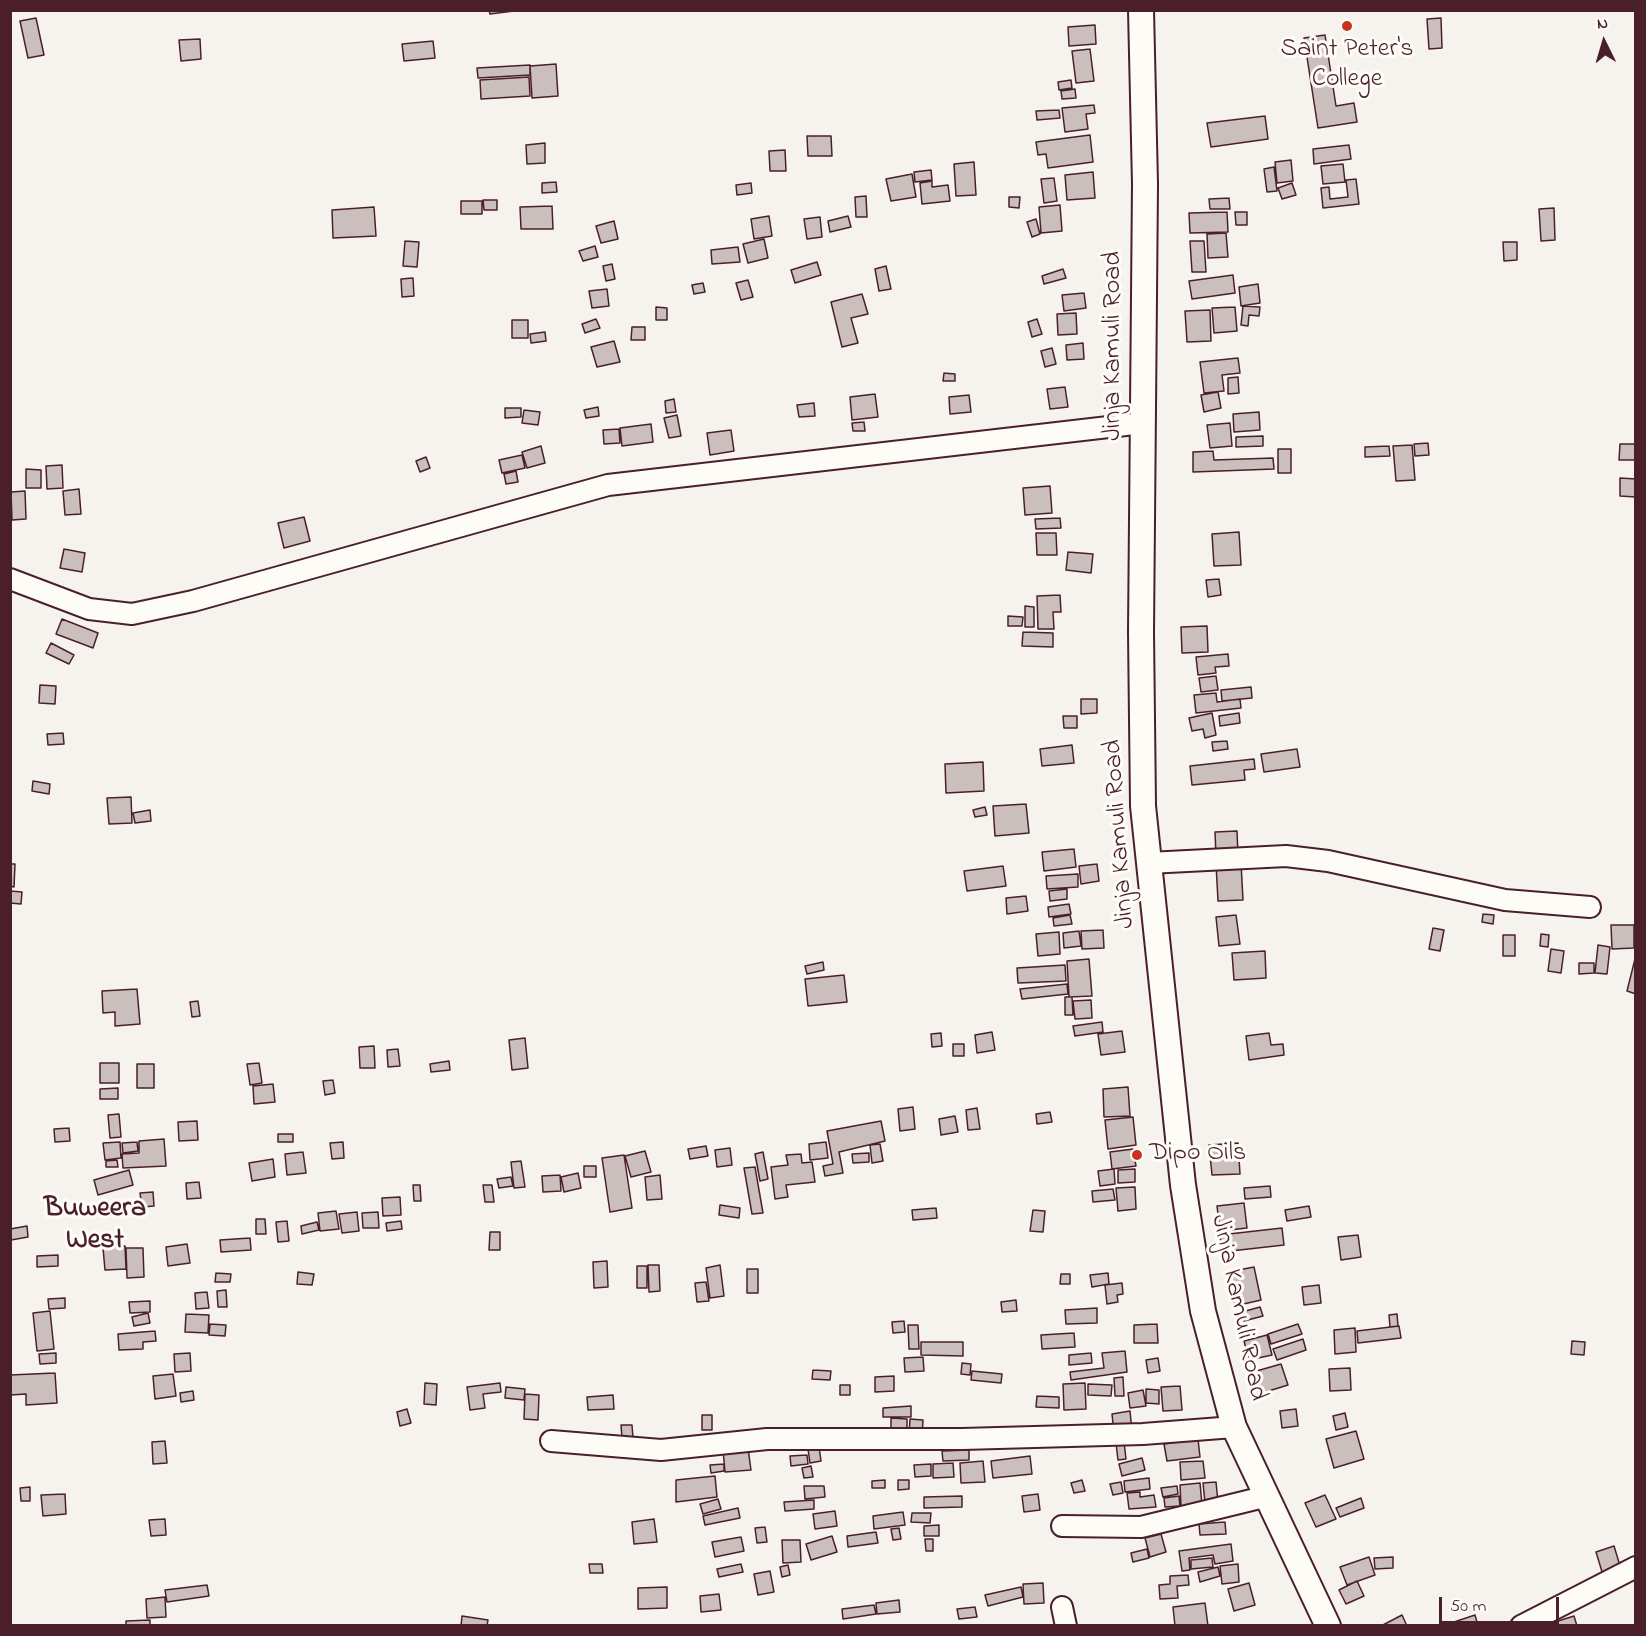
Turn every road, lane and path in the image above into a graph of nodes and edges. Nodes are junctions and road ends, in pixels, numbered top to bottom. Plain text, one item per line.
1 (1142, 10) edge
2 (1143, 423) junction
3 (10, 579) edge
4 (1148, 863) junction
5 (1590, 907) dead end
6 (1234, 1427) junction
7 (550, 1441) dead end
8 (1268, 1496) junction
9 (1062, 1526) dead end
10 (1635, 1568) edge
11 (1328, 1626) edge
12 (1521, 1626) edge

1 - 2 main road, Jinja Kamuli Road
2 - 3 street
2 - 4 main road, Jinja Kamuli Road
4 - 5 street
4 - 6 main road, Jinja Kamuli Road
6 - 7 street
6 - 8 main road, Jinja Kamuli Road
8 - 9 street
8 - 11 main road, Jinja Kamuli Road
10 - 12 street

